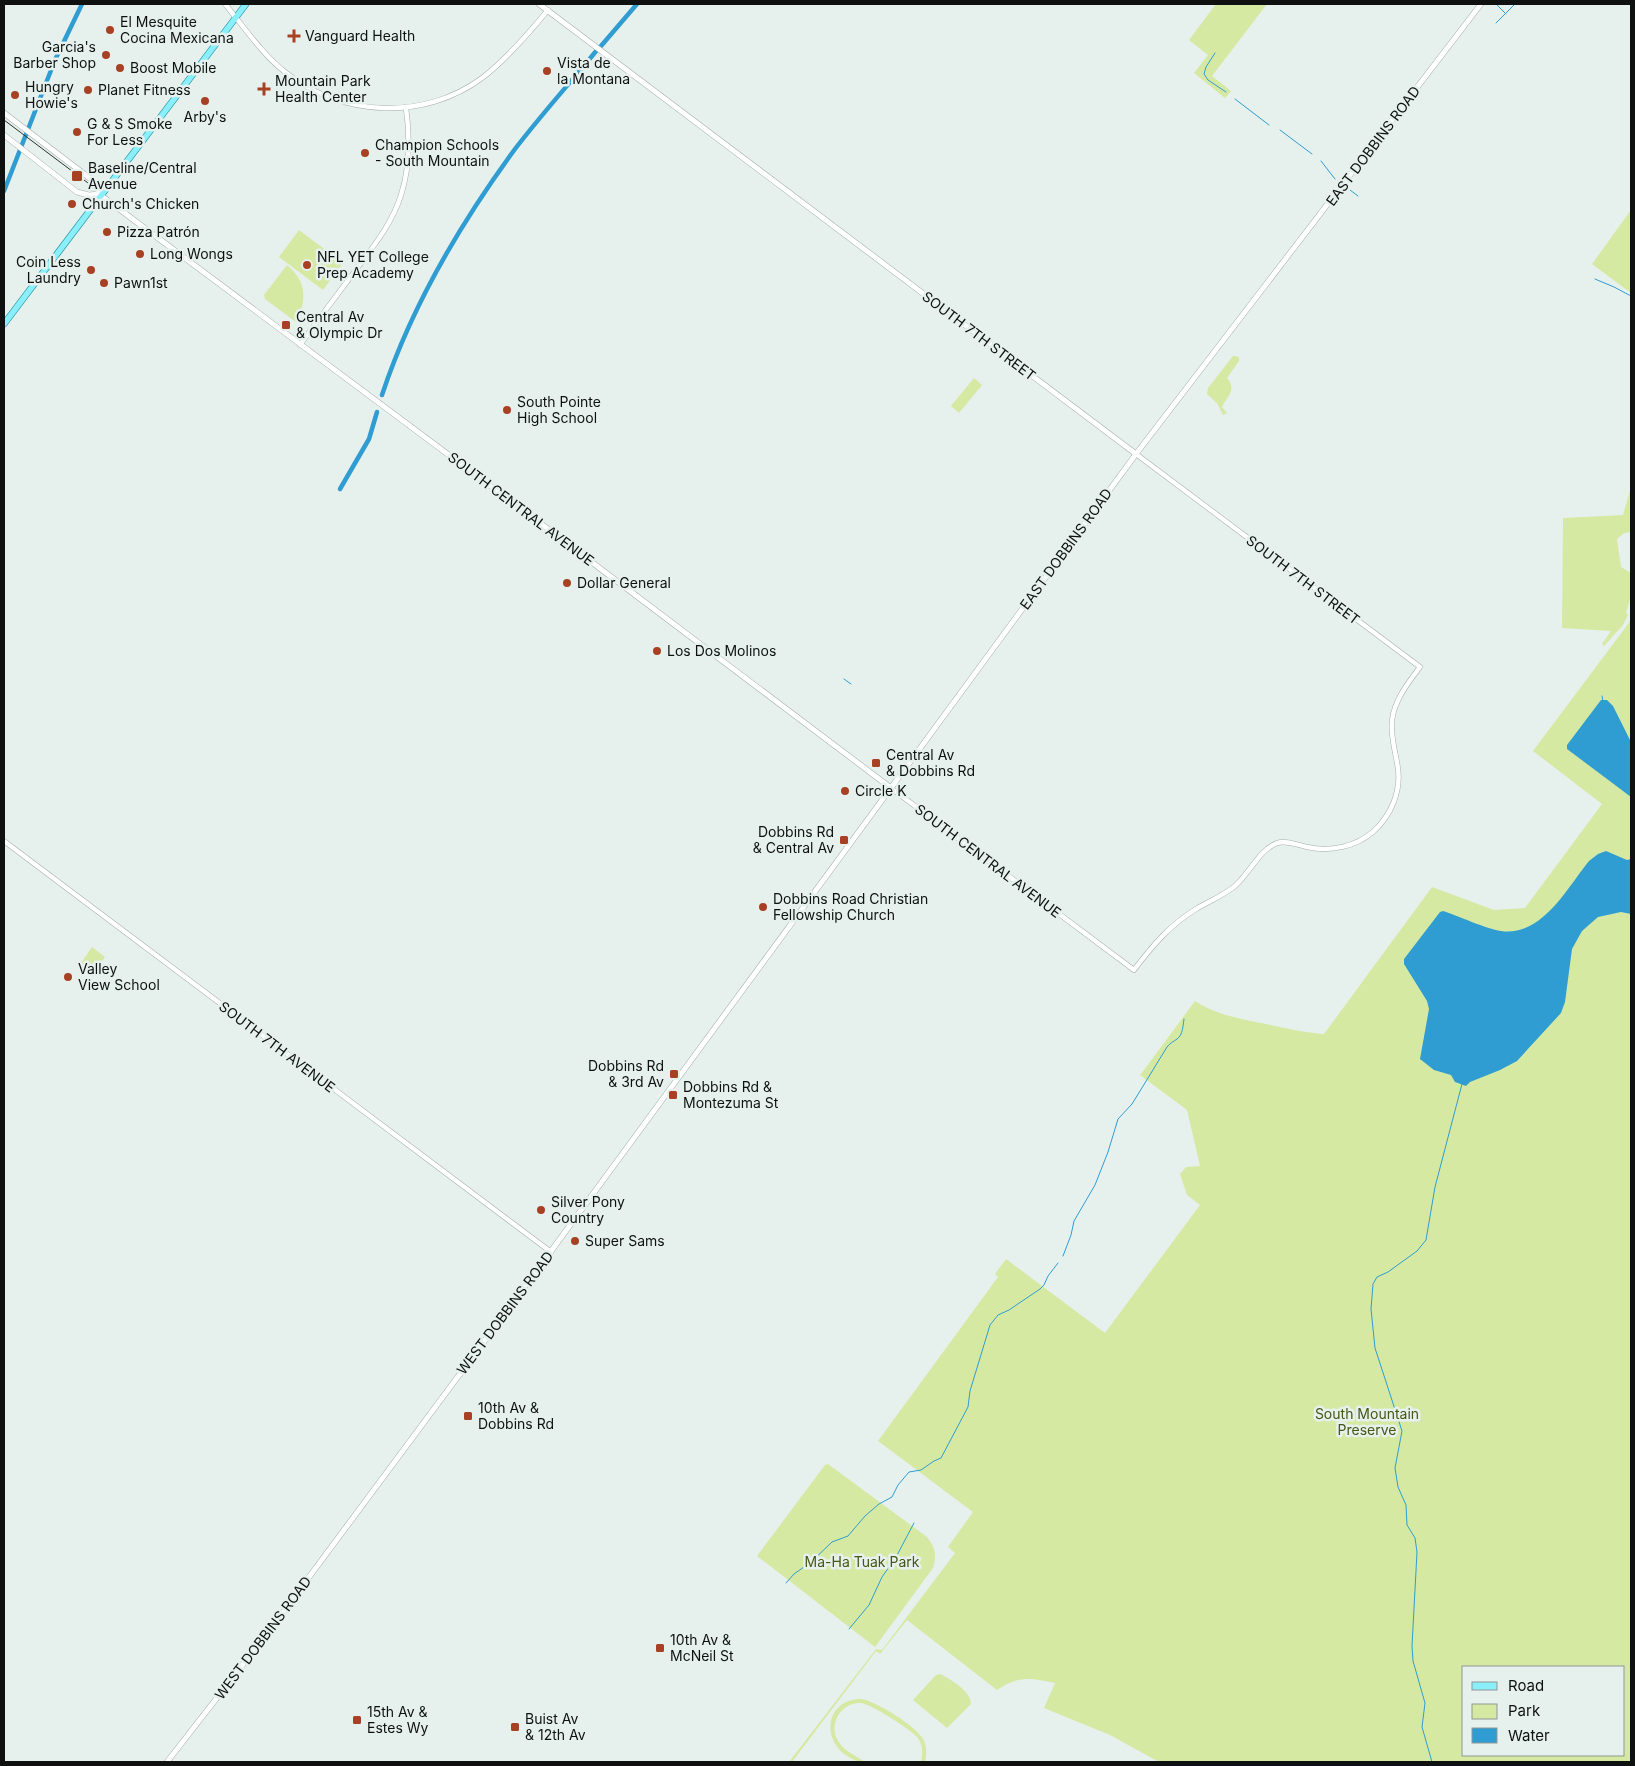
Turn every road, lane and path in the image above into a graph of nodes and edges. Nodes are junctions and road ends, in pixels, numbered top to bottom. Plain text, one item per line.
1 (225, 4) edge
2 (246, 4) edge
3 (540, 4) edge
4 (1481, 4) edge
5 (548, 10) junction
6 (236, 17) junction
7 (406, 108) junction
8 (4, 113) edge
9 (4, 135) edge
10 (100, 194) junction
11 (4, 324) edge
12 (300, 345) junction
13 (1136, 454) junction
14 (891, 788) junction
15 (4, 841) edge
16 (1134, 970) joint
17 (551, 1252) junction
18 (167, 1762) edge

1 - 6 street
2 - 6 main road
3 - 5 main road, SOUTH 7TH STREET
4 - 13 main road, EAST DOBBINS ROAD
5 - 7 street
5 - 13 main road, SOUTH 7TH STREET
6 - 7 street
6 - 10 main road
7 - 12 street
8 - 10 main road, SOUTH CENTRAL AVENUE
9 - 10 main road, SOUTH CENTRAL AVENUE
10 - 11 main road
10 - 12 main road, SOUTH CENTRAL AVENUE
12 - 14 main road, SOUTH CENTRAL AVENUE
13 - 14 main road, EAST DOBBINS ROAD
13 - 16 street, SOUTH 7TH STREET
14 - 16 street, SOUTH CENTRAL AVENUE
14 - 17 main road, WEST DOBBINS ROAD
15 - 17 street, SOUTH 7TH AVENUE
17 - 18 main road, WEST DOBBINS ROAD

